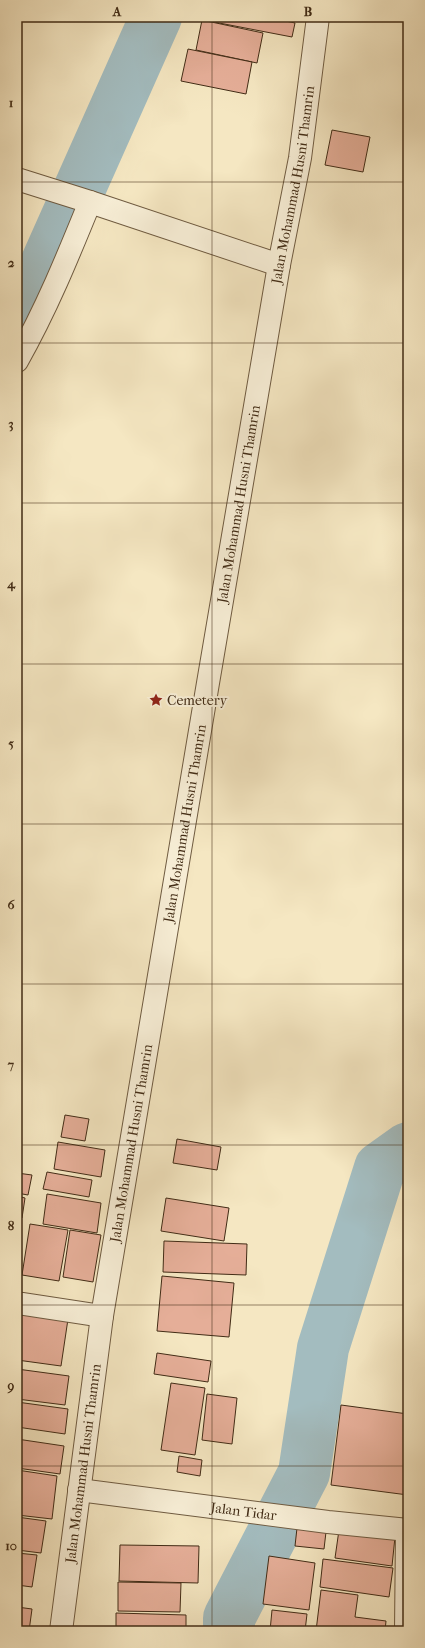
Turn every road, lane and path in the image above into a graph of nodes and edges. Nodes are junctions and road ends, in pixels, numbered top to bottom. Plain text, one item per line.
1 (318, 17) edge
2 (22, 181) edge
3 (86, 201) junction
4 (280, 265) junction
5 (17, 361) edge
6 (17, 1303) edge
7 (102, 1316) junction
8 (79, 1490) junction
9 (407, 1530) edge
10 (61, 1631) edge
11 (406, 1631) edge

1 - 4 street, Jalan Mohammad Husni Thamrin
2 - 3 street
3 - 4 street
3 - 5 street
4 - 7 street, Jalan Mohammad Husni Thamrin
6 - 7 street
7 - 8 street, Jalan Mohammad Husni Thamrin
8 - 9 street, Jalan Tidar
8 - 10 street, Jalan Mohammad Husni Thamrin
9 - 11 street

